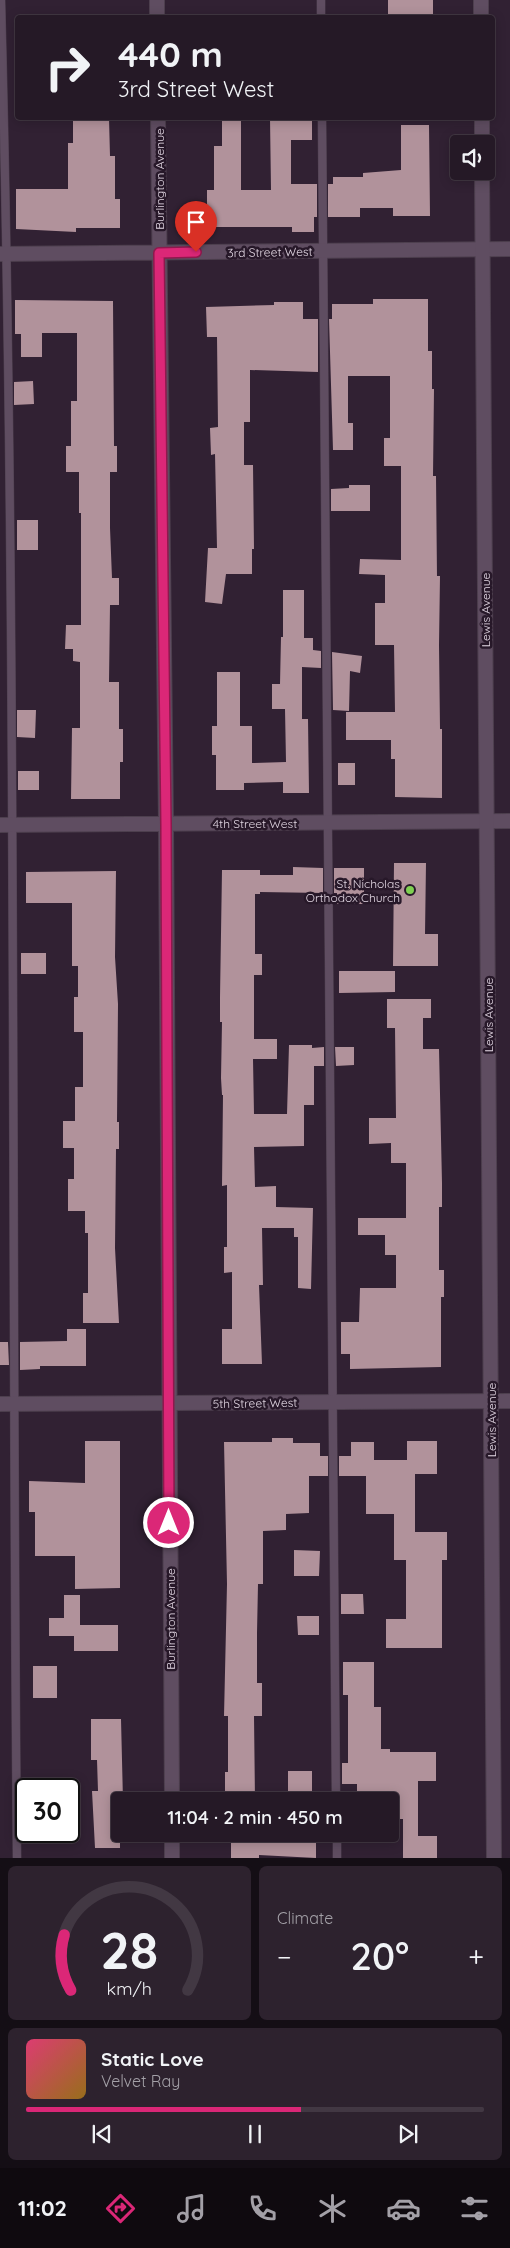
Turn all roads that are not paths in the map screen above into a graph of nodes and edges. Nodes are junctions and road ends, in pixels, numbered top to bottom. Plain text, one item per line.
1 (1, 0) edge
2 (157, 0) edge
3 (321, 0) edge
4 (481, 0) edge
5 (158, 15) edge
6 (321, 15) edge
7 (481, 15) edge
8 (158, 120) edge
9 (322, 120) edge
10 (482, 120) edge
11 (482, 135) edge
12 (482, 180) edge
13 (482, 249) junction
14 (510, 249) edge
15 (323, 251) junction
16 (159, 253) junction
17 (4, 254) edge
18 (487, 821) junction
19 (510, 821) edge
20 (328, 822) junction
21 (166, 824) junction
22 (6, 825) edge
23 (491, 1401) junction
24 (510, 1401) edge
25 (333, 1402) junction
26 (6, 1404) edge
27 (168, 1404) junction
28 (172, 1792) edge
29 (336, 1792) edge
30 (172, 1842) edge
31 (337, 1842) edge
32 (16, 1858) edge
33 (172, 1858) edge
34 (337, 1858) edge
35 (494, 1858) edge

1 - 17 lane
2 - 5 street
3 - 6 lane
4 - 7 street
8 - 16 street, Burlington Avenue
9 - 15 lane
10 - 11 street
12 - 13 street, Lewis Avenue
13 - 14 street, 3rd Street West
13 - 15 street, 3rd Street West
13 - 18 street, Lewis Avenue
15 - 16 street, 3rd Street West
15 - 20 lane
16 - 17 street, 3rd Street West
16 - 21 street, Burlington Avenue
17 - 22 lane
18 - 19 street, 4th Street West
18 - 20 street, 4th Street West
18 - 23 street, Lewis Avenue
20 - 21 street, 4th Street West
20 - 25 lane
21 - 22 street, 4th Street West
21 - 27 street, Burlington Avenue
22 - 26 lane
23 - 24 street, 5th Street West
23 - 25 street, 5th Street West
23 - 35 street, Lewis Avenue
25 - 27 street, 5th Street West
25 - 29 lane
26 - 27 street, 5th Street West
26 - 32 lane
27 - 28 street, Burlington Avenue
30 - 33 street
31 - 34 lane

